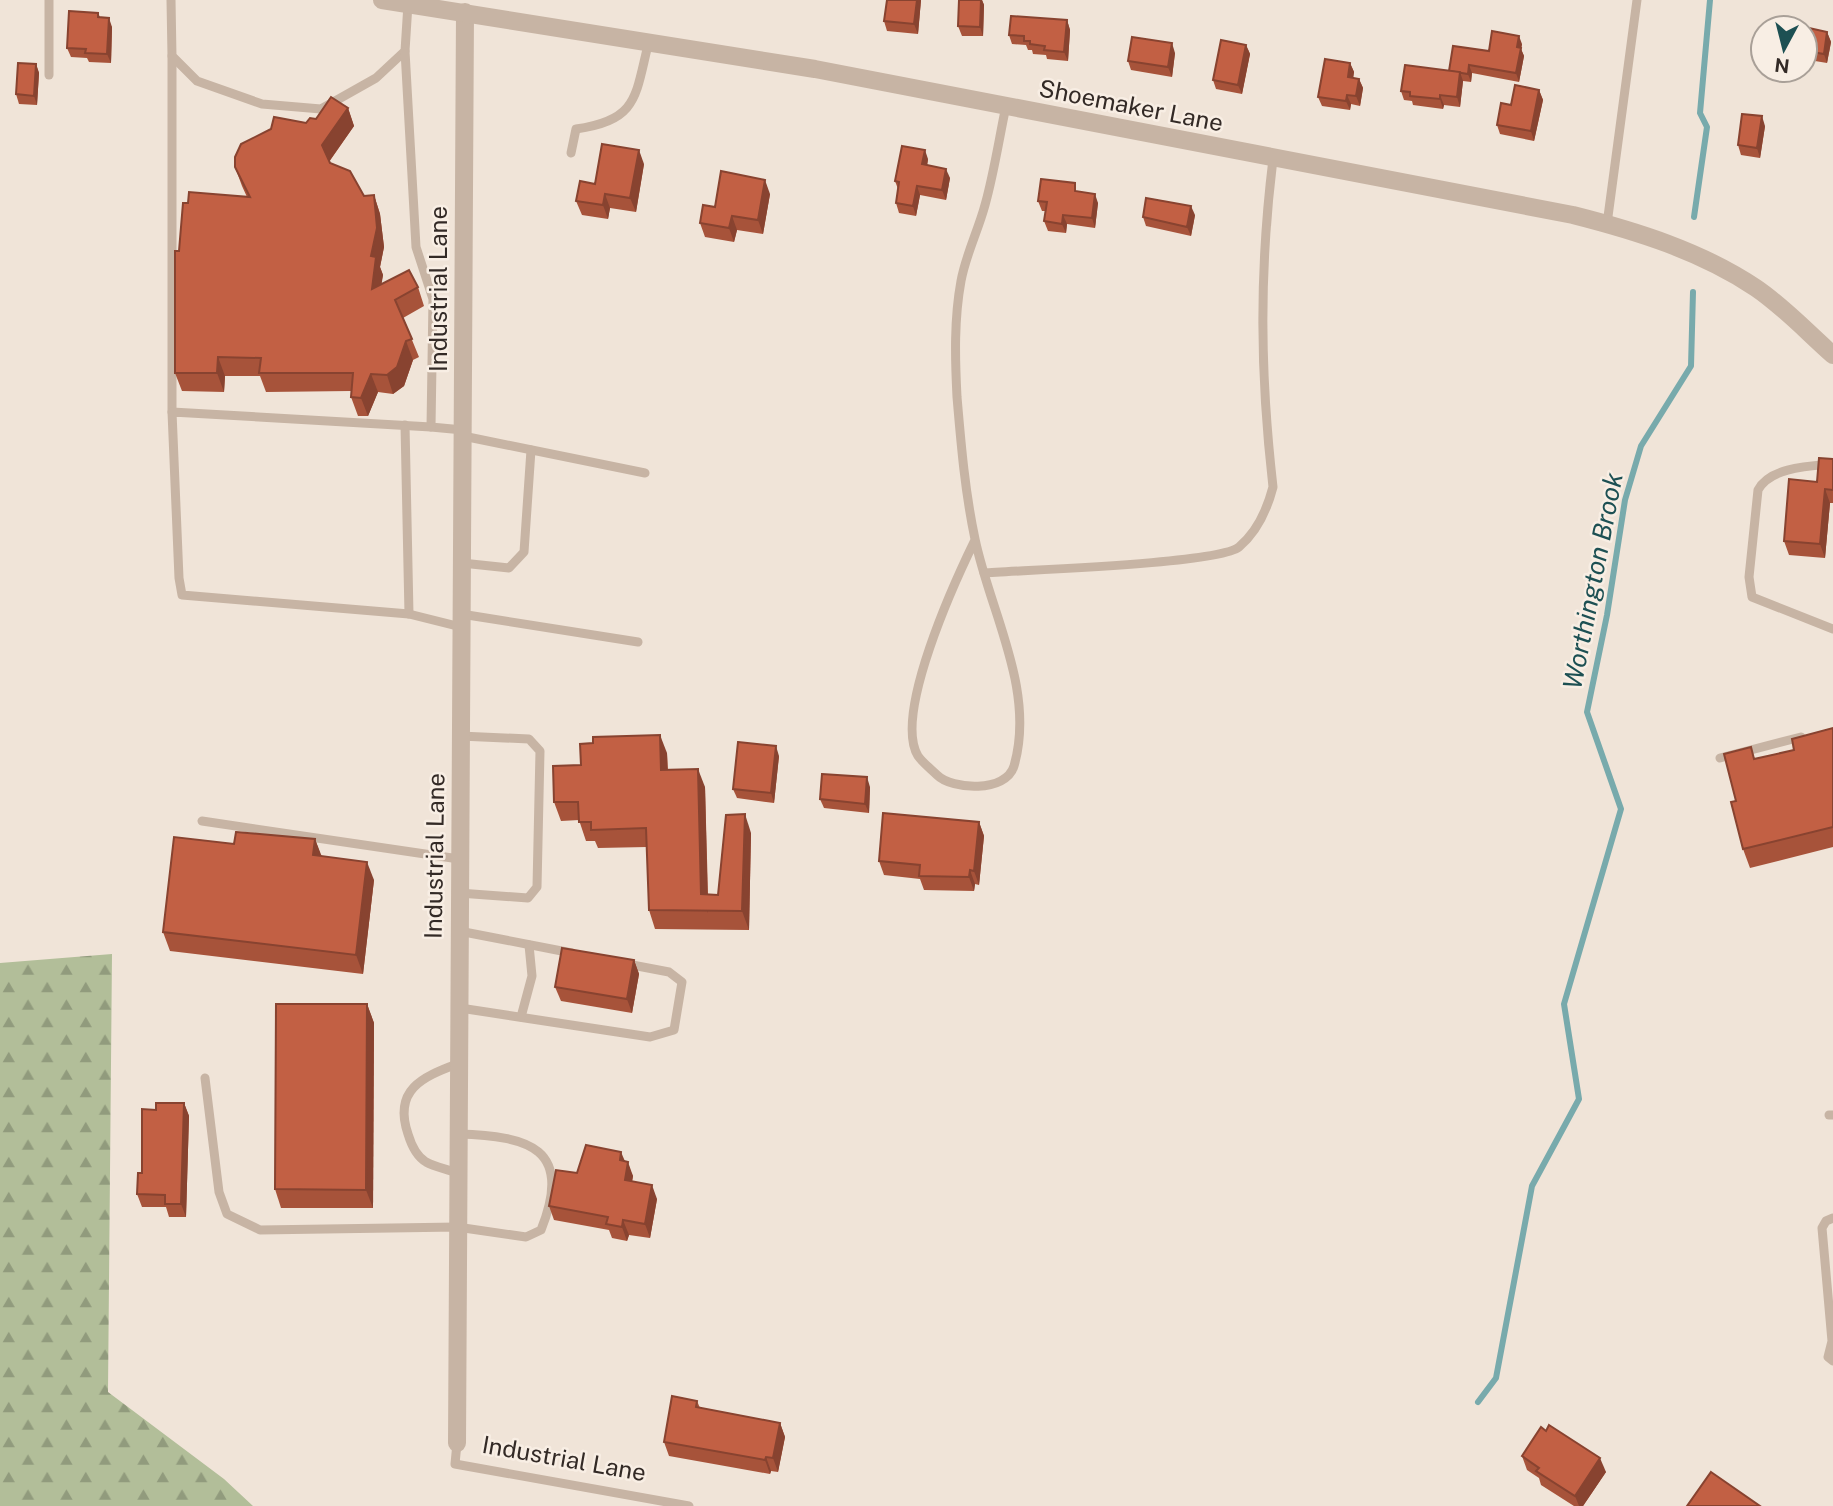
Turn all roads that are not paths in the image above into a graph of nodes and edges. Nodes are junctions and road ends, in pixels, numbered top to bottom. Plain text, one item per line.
1 (49, 0) edge
2 (172, 0) edge
3 (382, 0) edge
4 (1637, 0) edge
5 (408, 4) junction
6 (465, 12) junction
7 (649, 41) junction
8 (405, 51) junction
9 (172, 56) junction
10 (49, 75) dead end
11 (1006, 106) junction
12 (571, 153) dead end
13 (1273, 159) junction
14 (1607, 224) junction
15 (1833, 355) edge
16 (172, 412) junction
17 (405, 425) junction
18 (431, 427) junction
19 (463, 433) junction
20 (530, 450) junction
21 (1833, 464) edge
22 (645, 473) dead end
23 (975, 540) junction
24 (462, 563) junction
25 (984, 573) junction
26 (409, 614) junction
27 (461, 621) junction
28 (1833, 629) edge
29 (638, 642) dead end
30 (1808, 735) edge
31 (460, 736) junction
32 (1720, 758) dead end
33 (202, 821) dead end
34 (459, 859) junction
35 (459, 893) junction
36 (458, 931) junction
37 (529, 945) junction
38 (580, 955) edge
39 (618, 962) edge
40 (458, 1007) junction
41 (521, 1017) junction
42 (457, 1064) junction
43 (205, 1078) dead end
44 (458, 1134) junction
45 (457, 1172) junction
46 (1833, 1218) edge
47 (457, 1227) junction
48 (1833, 1361) edge
49 (457, 1443) joint
50 (689, 1506) edge

1 - 10 lane
2 - 9 lane
3 - 5 street, Shoemaker Lane
4 - 14 lane
5 - 6 street, Shoemaker Lane
5 - 8 lane
6 - 7 street, Shoemaker Lane
6 - 19 street, Industrial Lane
7 - 11 street, Shoemaker Lane
7 - 12 lane
8 - 9 lane
8 - 18 lane
9 - 16 lane
11 - 13 street, Shoemaker Lane
11 - 23 lane
13 - 14 street, Shoemaker Lane
13 - 25 lane
14 - 15 street, Shoemaker Lane
16 - 17 lane
16 - 26 lane
17 - 18 lane
17 - 26 lane
18 - 19 lane
19 - 20 lane
19 - 24 street, Industrial Lane
20 - 22 lane
20 - 24 lane
21 - 28 lane
23 - 25 lane
23 - 25 lane
24 - 27 street, Industrial Lane
26 - 27 lane
27 - 29 lane
27 - 31 street, Industrial Lane
30 - 32 lane
31 - 34 street, Industrial Lane
31 - 35 lane
33 - 34 lane
34 - 35 street, Industrial Lane
35 - 36 street, Industrial Lane
36 - 37 lane
36 - 40 street, Industrial Lane
37 - 38 lane
37 - 41 lane
39 - 41 lane
40 - 41 lane
40 - 42 street, Industrial Lane
42 - 44 street, Industrial Lane
42 - 45 lane
43 - 47 lane
44 - 45 street, Industrial Lane
44 - 47 lane
45 - 47 street, Industrial Lane
46 - 48 lane
47 - 49 street, Industrial Lane
49 - 50 lane, Industrial Lane

